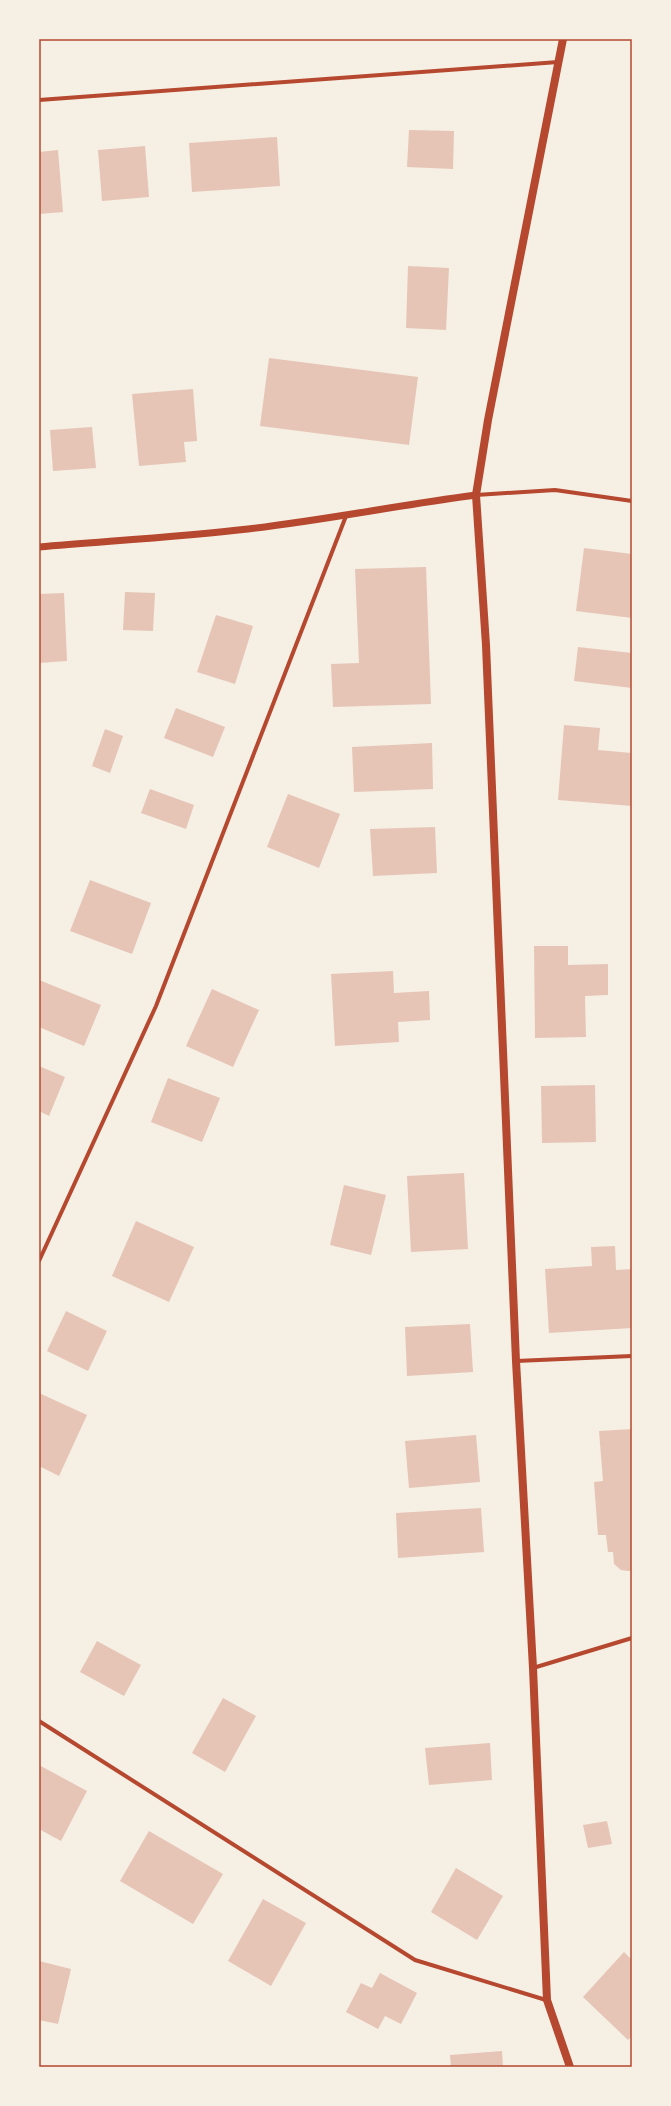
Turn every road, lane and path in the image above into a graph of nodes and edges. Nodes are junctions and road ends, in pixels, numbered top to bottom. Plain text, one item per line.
1 (563, 39) edge
2 (558, 62) junction
3 (39, 100) edge
4 (476, 495) junction
5 (632, 501) edge
6 (346, 516) junction
7 (39, 547) edge
8 (39, 1261) edge
9 (632, 1356) edge
10 (516, 1361) junction
11 (632, 1638) edge
12 (533, 1668) junction
13 (39, 1721) edge
14 (547, 2000) junction
15 (570, 2067) edge

1 - 2 main road
2 - 3 street
2 - 4 main road
4 - 5 street
4 - 6 street
4 - 10 main road
6 - 7 street
6 - 8 street
9 - 10 street
10 - 12 main road
11 - 12 street
12 - 14 main road
13 - 14 street
14 - 15 main road

